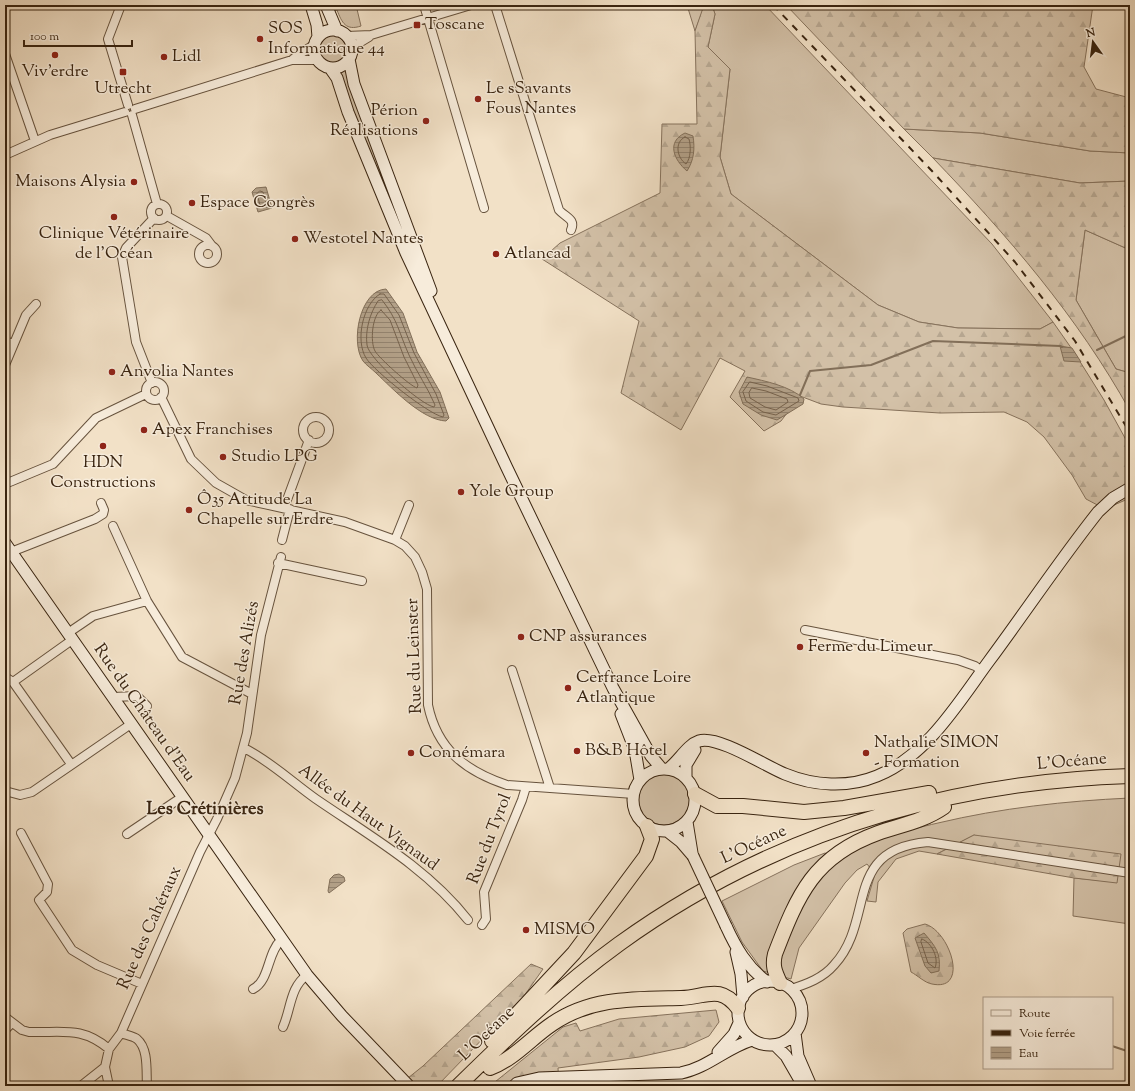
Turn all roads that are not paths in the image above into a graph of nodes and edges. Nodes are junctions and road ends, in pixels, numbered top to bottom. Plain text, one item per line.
1 (121, 5) edge
2 (311, 5) edge
3 (326, 5) edge
4 (424, 5) edge
5 (471, 5) edge
6 (495, 5) edge
7 (428, 18) junction
8 (342, 34) junction
9 (371, 35) junction
10 (316, 40) junction
11 (5, 54) edge
12 (350, 54) junction
13 (292, 60) junction
14 (317, 60) junction
15 (330, 68) junction
16 (130, 110) junction
17 (35, 141) junction
18 (5, 155) edge
19 (158, 204) junction
20 (484, 208) dead end
21 (167, 216) junction
22 (154, 218) junction
23 (571, 230) dead end
24 (198, 234) junction
25 (212, 246) junction
26 (201, 247) junction
27 (36, 304) dead end
28 (9, 342) edge
29 (453, 350) junction
30 (5, 365) edge
31 (152, 383) junction
32 (146, 394) junction
33 (161, 397) junction
34 (309, 440) dead end
35 (5, 484) edge
36 (1130, 488) edge
37 (101, 503) dead end
38 (409, 505) dead end
39 (287, 509) junction
40 (113, 526) dead end
41 (282, 540) dead end
42 (395, 540) junction
43 (8, 548) edge
44 (362, 581) dead end
45 (147, 601) junction
46 (805, 630) dead end
47 (70, 637) junction
48 (512, 670) dead end
49 (982, 671) junction
50 (5, 677) edge
51 (13, 682) junction
52 (613, 688) junction
53 (252, 694) junction
54 (113, 697) junction
55 (147, 706) dead end
56 (131, 724) junction
57 (716, 742) junction
58 (244, 748) junction
59 (71, 764) junction
60 (665, 769) junction
61 (1130, 776) edge
62 (686, 777) junction
63 (640, 780) junction
64 (1130, 785) edge
65 (526, 787) junction
66 (1004, 787) junction
67 (550, 788) junction
68 (5, 791) edge
69 (634, 794) junction
70 (695, 794) junction
71 (182, 797) junction
72 (944, 808) junction
73 (687, 822) junction
74 (647, 826) junction
75 (667, 831) junction
76 (21, 833) dead end
77 (127, 834) dead end
78 (208, 835) junction
79 (693, 856) junction
80 (1130, 873) edge
81 (468, 920) dead end
82 (482, 925) dead end
83 (282, 940) junction
84 (734, 945) junction
85 (307, 975) junction
86 (142, 984) junction
87 (780, 984) junction
88 (253, 989) dead end
89 (741, 1002) junction
90 (5, 1017) edge
91 (12, 1023) junction
92 (740, 1023) junction
93 (283, 1027) dead end
94 (5, 1030) edge
95 (121, 1033) junction
96 (795, 1033) junction
97 (752, 1040) junction
98 (775, 1045) junction
99 (109, 1049) junction
100 (708, 1063) junction
101 (105, 1067) junction
102 (490, 1068) junction
103 (515, 1085) edge
104 (81, 1086) edge
105 (109, 1086) edge
106 (146, 1086) edge
107 (409, 1086) edge
108 (451, 1086) edge
109 (458, 1086) edge
110 (472, 1086) edge
111 (803, 1086) edge
112 (810, 1086) edge

1 - 16 street
2 - 10 main road
3 - 8 main road
4 - 7 street
5 - 7 street
6 - 23 street
7 - 9 street
7 - 20 street
8 - 9 street
8 - 10 main road
8 - 12 main road
9 - 12 street
10 - 13 street
10 - 14 main road
11 - 17 street
12 - 15 main road
12 - 29 main road
13 - 14 street
13 - 16 street
14 - 15 main road
15 - 29 main road
16 - 17 street
16 - 19 street
17 - 18 street
19 - 21 street
19 - 22 street
21 - 22 street
21 - 24 street
22 - 31 street
24 - 25 street
24 - 26 street
25 - 26 street
25 - 26 street
27 - 28 street
28 - 30 street
29 - 52 main road
31 - 32 street
31 - 33 street
32 - 33 street
32 - 35 street
33 - 39 street, Rue du Leinster
34 - 39 street
36 - 49 main road
37 - 43 street
38 - 42 street
39 - 41 street
39 - 42 street, Rue du Leinster
40 - 45 street
42 - 65 street, Rue du Leinster
43 - 47 main road, Rue du Château d'Eau
44 - 53 street, Rue des Alizés
45 - 47 street
45 - 53 street
46 - 49 street
47 - 51 street
47 - 54 main road, Rue du Château d'Eau
48 - 67 street
49 - 57 main road
50 - 51 street
51 - 59 street
52 - 60 main road
52 - 63 main road
53 - 58 street, Rue des Alizés
54 - 55 street
54 - 56 main road, Rue du Château d'Eau
56 - 59 street
56 - 71 main road, Rue du Château d'Eau
57 - 60 main road
57 - 62 main road
58 - 78 street, Rue des Alizés
58 - 81 street, Allée du Haut Vignaud
59 - 68 street
60 - 62 main road
60 - 63 main road
61 - 66 highway, L’Océane
62 - 70 main road
63 - 69 main road
64 - 72 highway, L’Océane
65 - 67 street, Rue du Leinster
65 - 82 street, Rue du Tyrol
66 - 70 highway
66 - 109 highway, L’Océane
67 - 69 street, Rue du Leinster
69 - 74 main road
70 - 73 main road
71 - 77 street
71 - 78 main road, Rue du Château d'Eau
72 - 87 highway
72 - 102 highway, L’Océane
73 - 75 main road
73 - 79 main road
74 - 75 main road
74 - 108 highway
75 - 79 main road
76 - 86 street
78 - 83 main road, Rue du Château d'Eau
78 - 86 street, Rue des Cahéraux
79 - 84 main road, bridge
80 - 87 street
83 - 85 main road, Rue du Château d'Eau
83 - 88 street
84 - 87 main road
84 - 89 main road
85 - 93 street
85 - 107 main road, Rue du Château d'Eau
86 - 95 street, Rue des Cahéraux
87 - 89 main road
87 - 96 main road
89 - 92 main road
89 - 102 highway
90 - 91 street
91 - 94 street
91 - 99 street
92 - 97 main road
92 - 100 main road
95 - 99 street, Rue des Cahéraux
95 - 106 street
96 - 98 main road
96 - 112 main road
97 - 98 main road
97 - 100 main road
98 - 111 main road
99 - 101 street, Rue des Cahéraux
100 - 103 main road
101 - 104 street
101 - 105 street
102 - 110 highway, L’Océane

